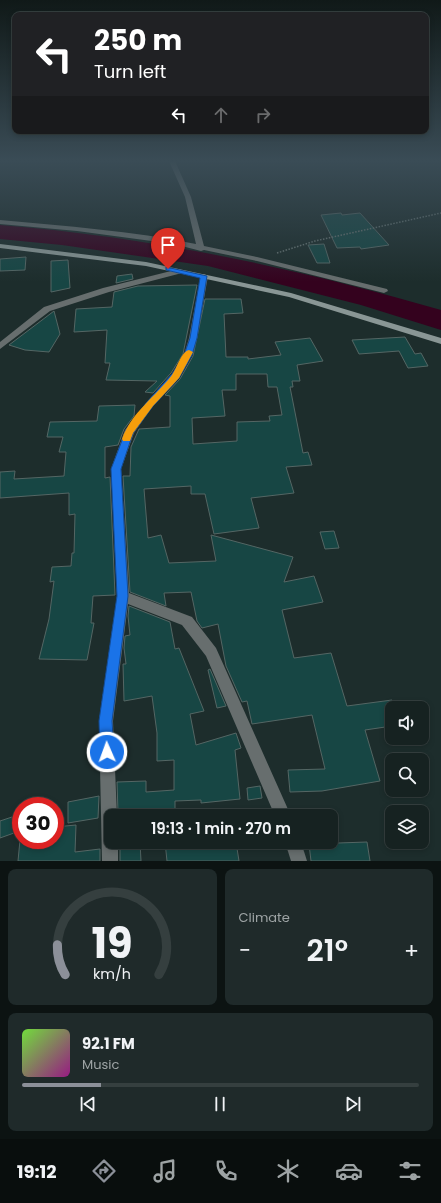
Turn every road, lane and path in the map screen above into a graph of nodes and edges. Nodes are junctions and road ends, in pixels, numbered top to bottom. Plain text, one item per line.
1 (189, 201) edge
2 (441, 213) edge
3 (0, 222) edge
4 (0, 246) edge
5 (201, 249) junction
6 (257, 259) junction
7 (179, 271) junction
8 (204, 276) junction
9 (384, 291) dead end
10 (441, 341) edge
11 (0, 346) edge
12 (123, 596) junction
13 (280, 809) edge
14 (294, 849) edge
15 (110, 861) edge
16 (298, 861) edge

1 - 5 street
2 - 6 path
3 - 5 street
4 - 7 main road
5 - 6 street
6 - 9 street
7 - 8 main road
7 - 11 street
8 - 10 main road
8 - 12 street
12 - 13 street
12 - 15 street
14 - 16 street

